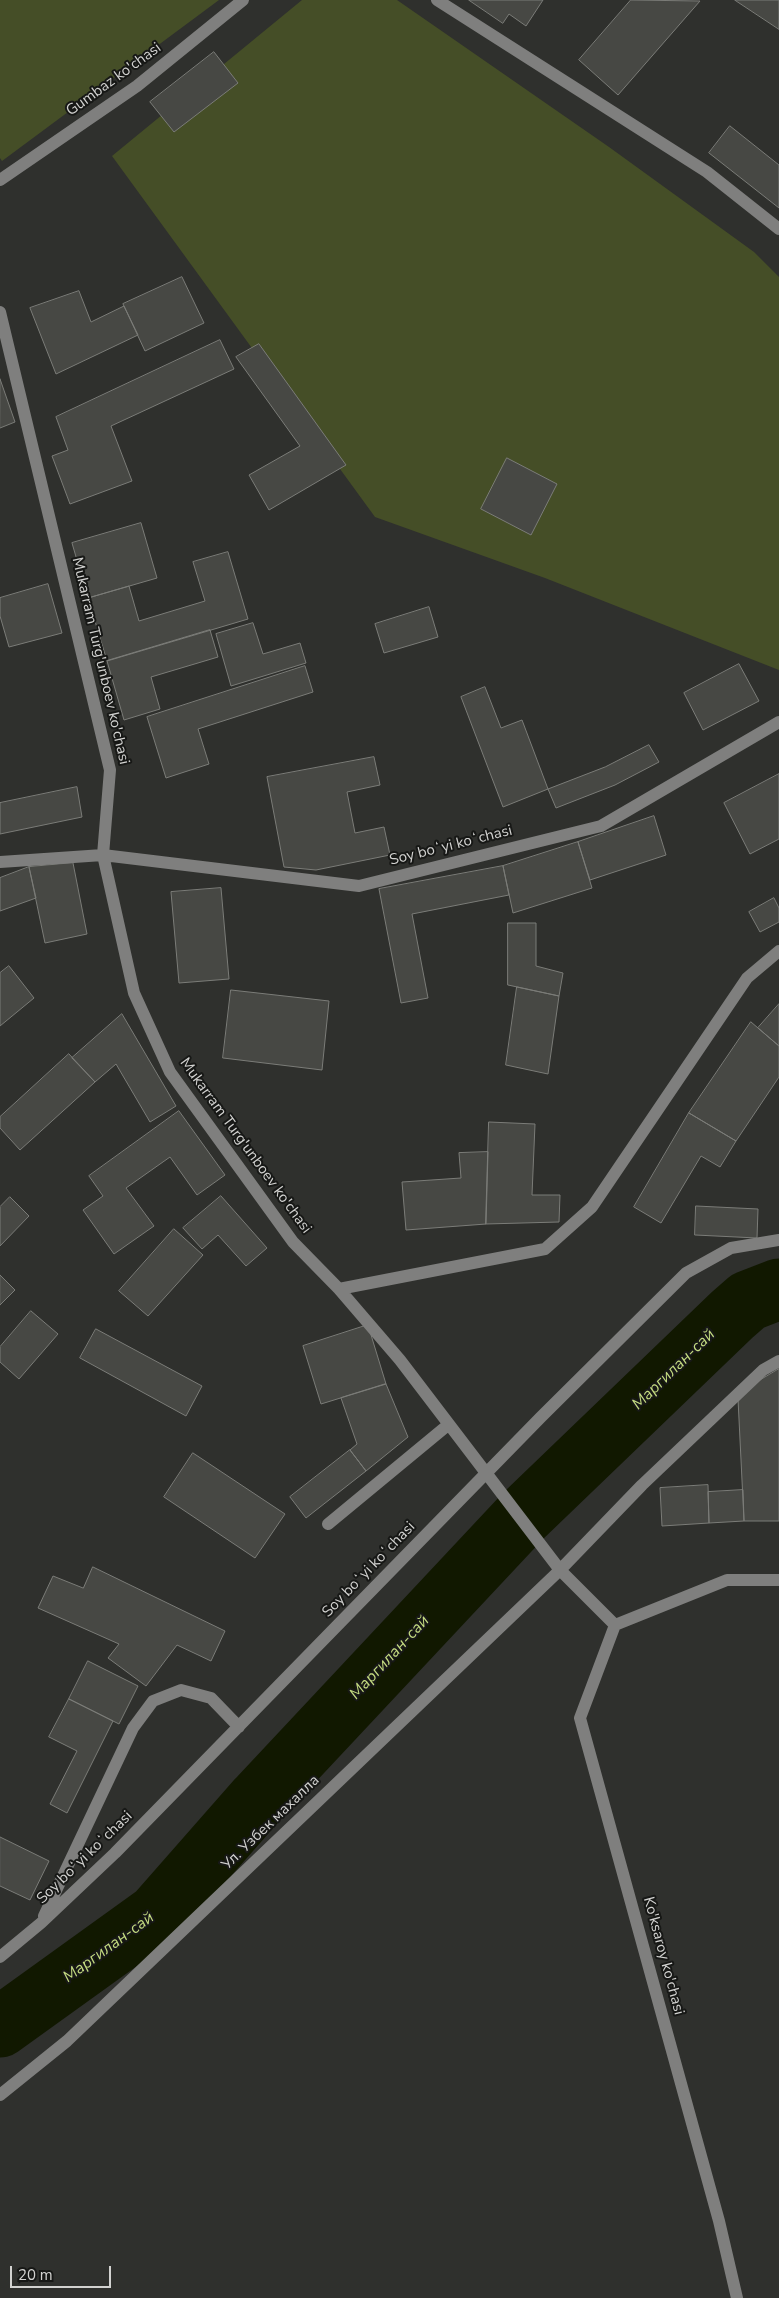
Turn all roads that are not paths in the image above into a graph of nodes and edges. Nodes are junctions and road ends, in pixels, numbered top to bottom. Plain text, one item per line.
1 (242, 0) edge
2 (437, 0) edge
3 (0, 180) edge
4 (779, 229) edge
5 (0, 312) edge
6 (779, 722) edge
7 (103, 855) junction
8 (0, 862) edge
9 (779, 951) edge
10 (779, 1240) edge
11 (339, 1289) junction
12 (779, 1361) edge
13 (449, 1424) junction
14 (487, 1473) junction
15 (328, 1524) dead end
16 (560, 1570) junction
17 (779, 1580) edge
18 (615, 1625) junction
19 (239, 1727) junction
20 (41, 1923) junction
21 (0, 1957) edge
22 (0, 2096) edge
23 (737, 2298) edge

1 - 3 street, Gumbaz ko'chasi
2 - 4 street
5 - 7 street, Mukarram Turg'unboev ko'chasi
6 - 7 street, Soy boʻyi koʻchasi
7 - 8 street, Soy boʻyi koʻchasi
7 - 11 street, Mukarram Turg'unboev ko'chasi
9 - 11 street
10 - 14 street, Soy boʻyi koʻchasi
11 - 13 street, Mukarram Turg'unboev ko'chasi
12 - 16 street, Ул. Узбек махалла
13 - 14 street, Mukarram Turg'unboev ko'chasi
13 - 15 street
14 - 16 street, Mukarram Turg'unboev ko'chasi
14 - 19 street, Soy boʻyi koʻchasi
16 - 18 street, Mukarram Turg'unboev ko'chasi
16 - 22 street, Ул. Узбек махалла
17 - 18 street
18 - 23 street, Ko'ksaroy ko'chasi
19 - 20 street, Soy boʻyi koʻchasi
19 - 20 street
20 - 21 street, Soy boʻyi koʻchasi

